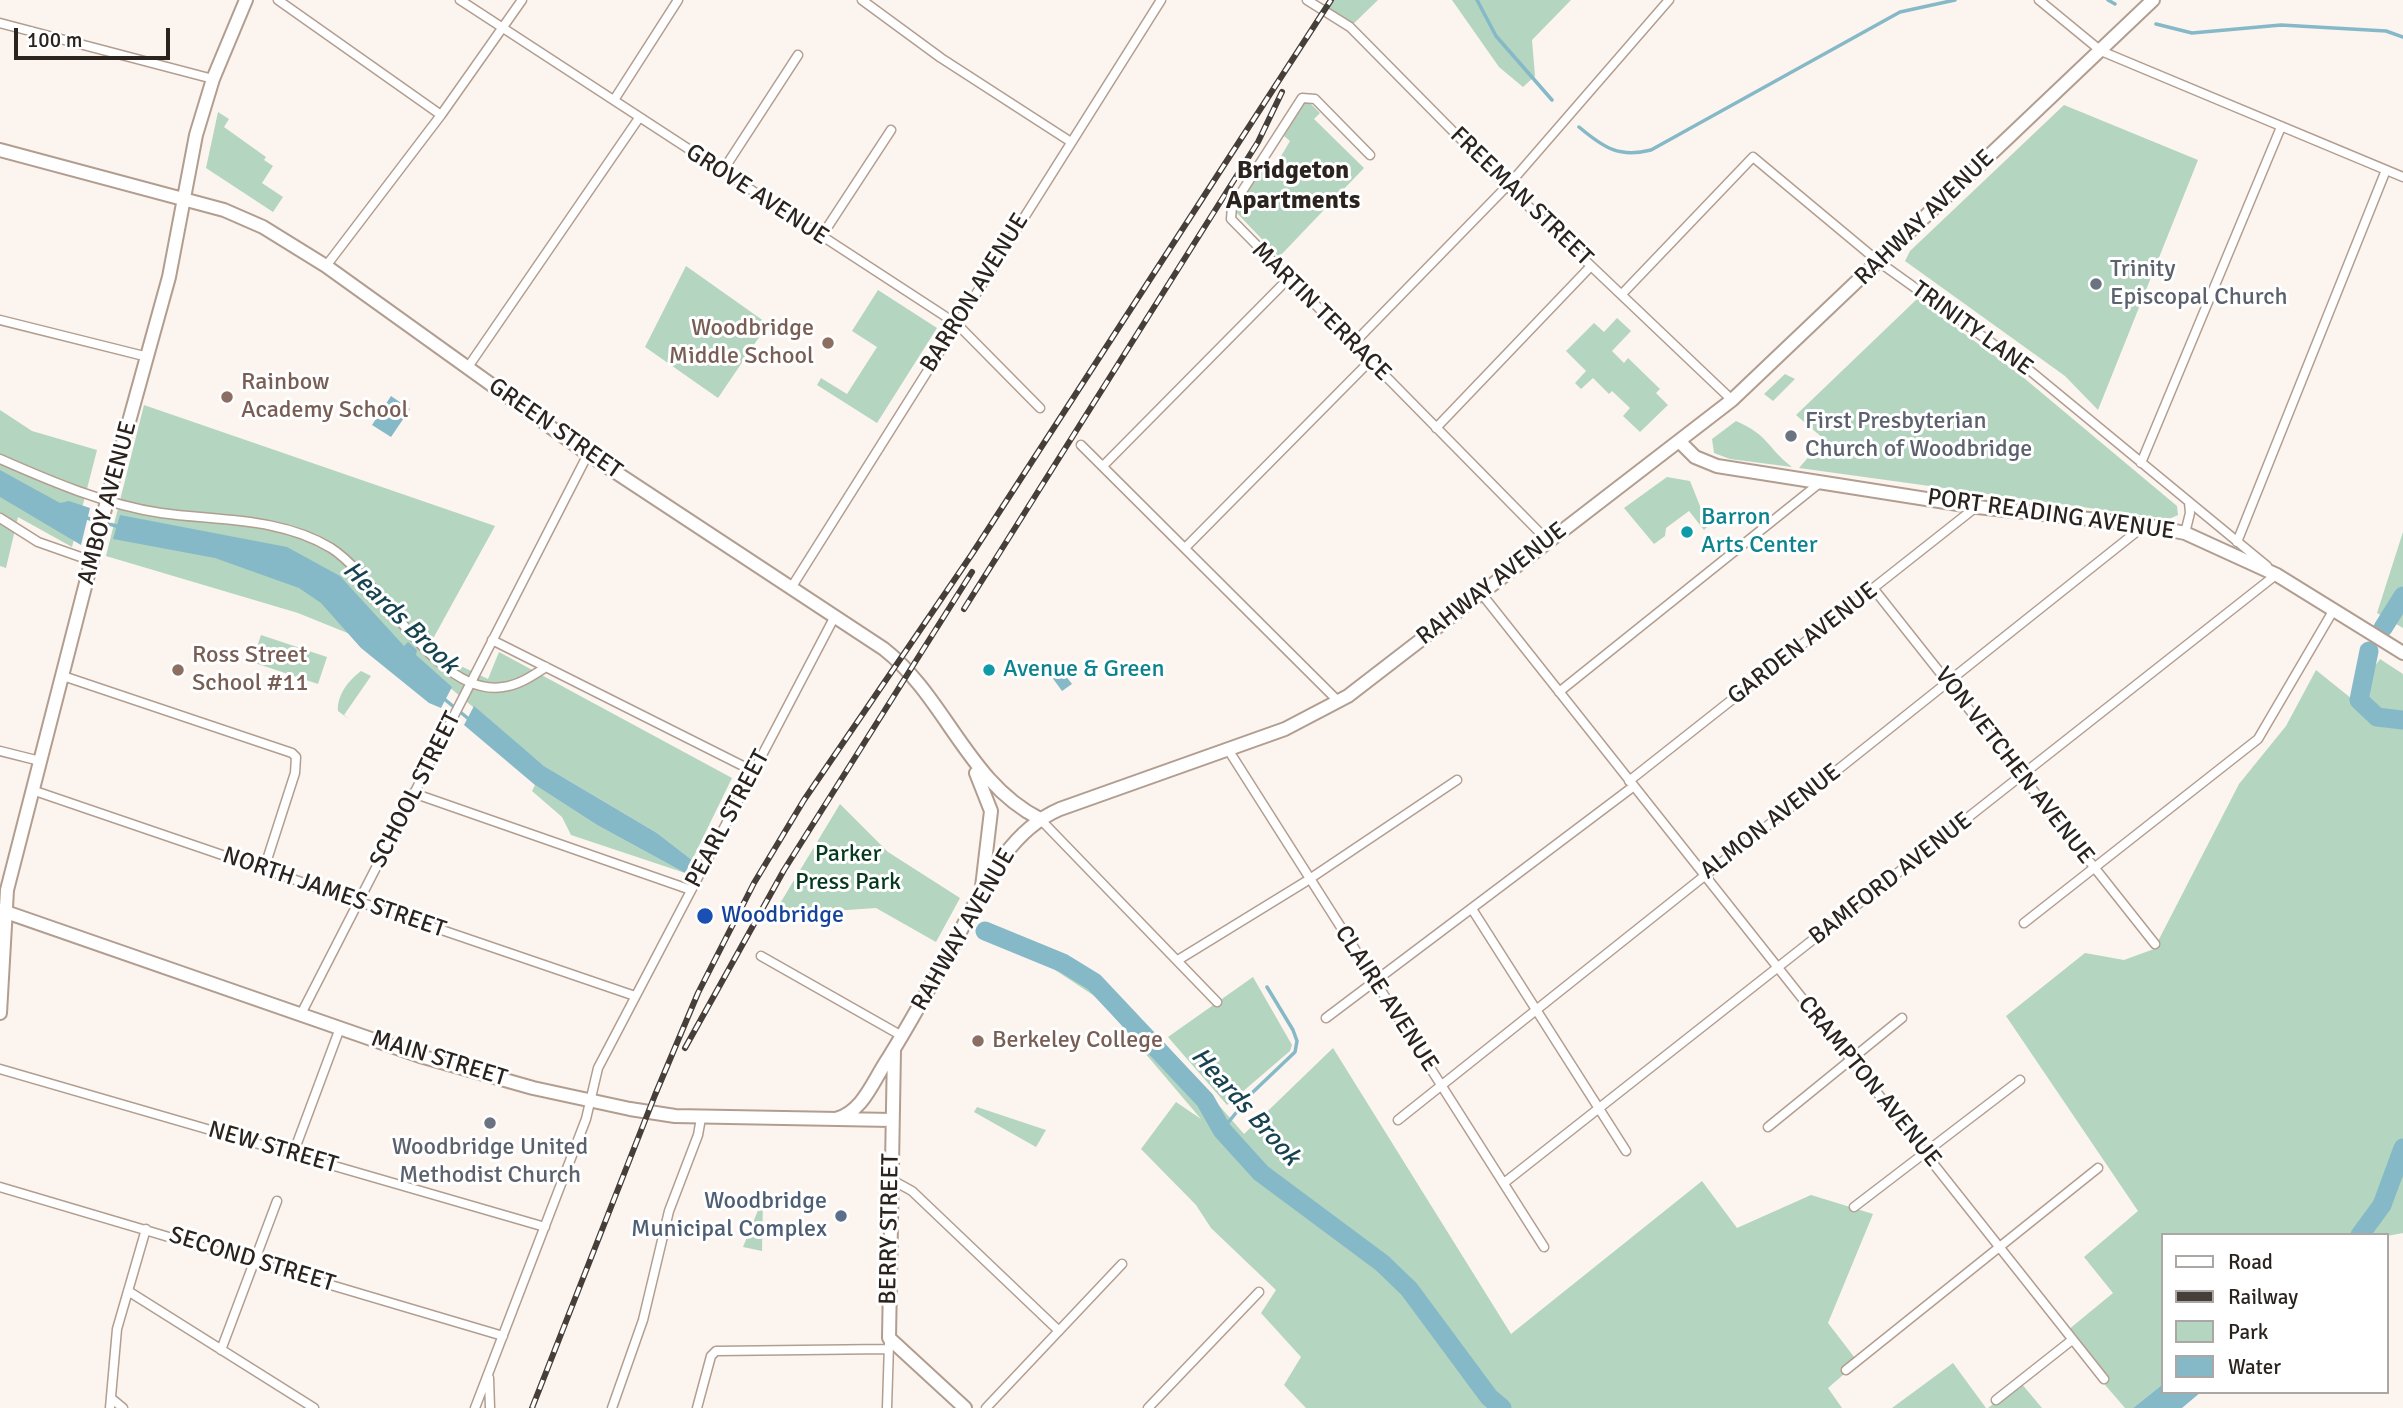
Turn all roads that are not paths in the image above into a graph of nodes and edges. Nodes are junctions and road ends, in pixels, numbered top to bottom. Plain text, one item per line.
1 (246, 0) edge
2 (278, 0) edge
3 (460, 0) edge
4 (522, 0) edge
5 (678, 0) edge
6 (862, 0) edge
7 (1161, 0) edge
8 (1307, 0) edge
9 (1669, 0) edge
10 (2039, 0) edge
11 (2153, 0) edge
12 (0, 23) edge
13 (501, 27) junction
14 (2101, 51) junction
15 (798, 55) dead end
16 (213, 79) junction
17 (614, 100) junction
18 (441, 115) junction
19 (639, 118) junction
20 (2281, 127) junction
21 (891, 130) dead end
22 (1071, 142) junction
23 (0, 150) edge
24 (1370, 155) dead end
25 (2386, 170) junction
26 (722, 172) junction
27 (2403, 177) edge
28 (1507, 186) junction
29 (184, 198) junction
30 (821, 237) junction
31 (1879, 262) junction
32 (326, 266) junction
33 (1591, 266) junction
34 (1287, 280) junction
35 (1622, 295) junction
36 (0, 320) edge
37 (957, 324) junction
38 (1353, 344) junction
39 (148, 357) junction
40 (1370, 361) junction
41 (468, 367) junction
42 (1732, 400) junction
43 (1040, 408) dead end
44 (1436, 428) junction
45 (1679, 441) junction
46 (1082, 445) dead end
47 (588, 454) junction
48 (0, 458) edge
49 (2141, 463) junction
50 (1103, 466) junction
51 (1821, 482) junction
52 (2189, 502) junction
53 (106, 506) junction
54 (1977, 507) junction
55 (0, 518) edge
56 (2145, 524) junction
57 (2185, 533) junction
58 (1548, 541) junction
59 (2237, 542) junction
60 (1185, 548) junction
61 (92, 561) junction
62 (2277, 575) junction
63 (791, 588) junction
64 (1873, 588) junction
65 (1481, 593) junction
66 (2333, 611) junction
67 (835, 616) junction
68 (492, 640) junction
69 (2403, 653) edge
70 (546, 667) junction
71 (63, 676) junction
72 (471, 681) junction
73 (1949, 683) junction
74 (1559, 692) junction
75 (1338, 701) junction
76 (964, 747) junction
77 (0, 751) edge
78 (1229, 751) junction
79 (40, 761) junction
80 (753, 771) junction
81 (2022, 776) junction
82 (1457, 779) dead end
83 (1631, 783) junction
84 (32, 790) junction
85 (413, 793) junction
86 (1040, 819) junction
87 (2094, 867) junction
88 (264, 869) junction
89 (1704, 874) junction
90 (1308, 879) junction
91 (691, 890) junction
92 (981, 895) junction
93 (359, 901) junction
94 (1, 908) edge
95 (1472, 909) junction
96 (2024, 923) dead end
97 (2155, 944) dead end
98 (761, 956) dead end
99 (1178, 960) junction
100 (1777, 967) junction
101 (1376, 983) junction
102 (635, 996) junction
103 (1217, 1002) dead end
104 (1536, 1009) junction
105 (0, 1013) edge
106 (301, 1014) junction
107 (1326, 1018) dead end
108 (1902, 1018) dead end
109 (340, 1028) junction
110 (902, 1036) junction
111 (894, 1050) junction
112 (1851, 1060) junction
113 (0, 1069) edge
114 (2020, 1080) dead end
115 (1441, 1086) junction
116 (590, 1100) junction
117 (1600, 1107) junction
118 (701, 1118) junction
119 (836, 1119) junction
120 (892, 1120) junction
121 (1398, 1120) dead end
122 (1768, 1127) dead end
123 (1626, 1151) dead end
124 (1926, 1153) junction
125 (293, 1154) junction
126 (2098, 1168) dead end
127 (892, 1180) junction
128 (1504, 1183) junction
129 (0, 1187) edge
130 (277, 1201) dead end
131 (1854, 1207) dead end
132 (545, 1227) junction
133 (146, 1228) junction
134 (1544, 1247) dead end
135 (2000, 1247) junction
136 (254, 1261) junction
137 (1122, 1264) dead end
138 (128, 1291) junction
139 (1259, 1292) dead end
140 (1059, 1331) junction
141 (503, 1336) junction
142 (2072, 1340) junction
143 (889, 1343) junction
144 (221, 1350) junction
145 (493, 1362) junction
146 (1846, 1370) dead end
147 (2104, 1379) dead end
148 (111, 1398) junction
149 (1996, 1401) dead end
150 (110, 1408) edge
151 (123, 1408) edge
152 (314, 1408) edge
153 (475, 1408) edge
154 (490, 1408) edge
155 (612, 1408) edge
156 (697, 1408) edge
157 (887, 1408) edge
158 (965, 1408) edge
159 (986, 1408) edge
160 (1148, 1408) edge

1 - 16 main road, AMBOY AVENUE
2 - 18 street
3 - 13 street, GROVE AVENUE
4 - 13 street
5 - 17 street
6 - 22 street
7 - 22 street, BARRON AVENUE
8 - 28 street, FREEMAN STREET
9 - 28 street
10 - 14 street
11 - 14 main road, RAHWAY AVENUE
12 - 16 street
13 - 17 street, GROVE AVENUE
13 - 18 street
14 - 20 street
14 - 31 main road, RAHWAY AVENUE
15 - 26 street
16 - 29 main road, AMBOY AVENUE
17 - 19 street, GROVE AVENUE
18 - 32 street
19 - 26 street, GROVE AVENUE
19 - 41 street
20 - 25 street
20 - 49 street
21 - 30 street
22 - 37 street, BARRON AVENUE
23 - 29 main road, GREEN STREET
24 - 34 street, MARTIN TERRACE
25 - 27 street
25 - 59 street
26 - 30 street, GROVE AVENUE
28 - 33 street, FREEMAN STREET
28 - 38 street
29 - 32 main road, GREEN STREET
29 - 39 main road, AMBOY AVENUE
30 - 37 street, GROVE AVENUE
31 - 35 street, TRINITY LANE
31 - 42 main road, RAHWAY AVENUE
31 - 49 street, TRINITY LANE
32 - 41 main road, GREEN STREET
33 - 35 street, FREEMAN STREET
33 - 44 street
34 - 38 street, MARTIN TERRACE
34 - 50 street
35 - 42 street, FREEMAN STREET
36 - 39 street
37 - 43 street, GROVE AVENUE
37 - 63 street, BARRON AVENUE
38 - 40 street, MARTIN TERRACE
39 - 53 main road, AMBOY AVENUE
40 - 44 street, MARTIN TERRACE
40 - 60 street
41 - 47 main road, GREEN STREET
42 - 45 main road, RAHWAY AVENUE
44 - 58 street, MARTIN TERRACE
45 - 51 main road, PORT READING AVENUE
45 - 58 main road, RAHWAY AVENUE
46 - 50 street
47 - 63 main road, GREEN STREET
47 - 68 street, SCHOOL STREET
48 - 53 street
49 - 52 street, TRINITY LANE
50 - 60 street
51 - 54 main road, PORT READING AVENUE
51 - 74 street
52 - 57 street
52 - 59 street, TRINITY LANE
53 - 61 main road, AMBOY AVENUE
53 - 72 street
54 - 56 main road, PORT READING AVENUE
54 - 64 street, GARDEN AVENUE
55 - 61 street
56 - 57 main road, PORT READING AVENUE
56 - 73 street, ALMON AVENUE
57 - 62 main road, PORT READING AVENUE
58 - 65 main road, RAHWAY AVENUE
59 - 62 street, TRINITY LANE
60 - 75 street
61 - 71 main road, AMBOY AVENUE
62 - 66 main road, PORT READING AVENUE
62 - 81 street, BAMFORD AVENUE
63 - 67 main road, GREEN STREET
64 - 73 street, VON VETCHEN AVENUE
64 - 83 street, GARDEN AVENUE
65 - 74 street, CRAMPTON AVENUE
65 - 75 main road, RAHWAY AVENUE
66 - 69 main road, PORT READING AVENUE
66 - 87 street
67 - 76 main road, GREEN STREET
67 - 80 street, PEARL STREET
68 - 70 street
68 - 72 street, SCHOOL STREET
70 - 72 street
70 - 80 street
71 - 79 main road, AMBOY AVENUE
71 - 88 street
72 - 85 street, SCHOOL STREET
73 - 81 street, VON VETCHEN AVENUE
73 - 89 street, ALMON AVENUE
74 - 83 street, CRAMPTON AVENUE
75 - 78 main road, RAHWAY AVENUE
76 - 86 main road, GREEN STREET
76 - 92 main road
77 - 79 street
78 - 86 main road, RAHWAY AVENUE
78 - 90 street, CLAIRE AVENUE
79 - 84 main road, AMBOY AVENUE
80 - 91 street, PEARL STREET
81 - 87 street, VON VETCHEN AVENUE
81 - 100 street, BAMFORD AVENUE
82 - 90 street
83 - 89 street, CRAMPTON AVENUE
83 - 95 street, GARDEN AVENUE
84 - 88 street, NORTH JAMES STREET
84 - 94 main road, AMBOY AVENUE
85 - 91 street
85 - 93 street, SCHOOL STREET
86 - 92 main road, RAHWAY AVENUE
86 - 99 street
87 - 96 street
87 - 97 street, VON VETCHEN AVENUE
88 - 93 street, NORTH JAMES STREET
89 - 100 street, CRAMPTON AVENUE
89 - 104 street, ALMON AVENUE
90 - 99 street
90 - 101 street, CLAIRE AVENUE
91 - 102 street, PEARL STREET
92 - 110 main road, RAHWAY AVENUE
93 - 102 street, NORTH JAMES STREET
93 - 106 street, SCHOOL STREET
94 - 105 main road, AMBOY AVENUE
94 - 106 main road, MAIN STREET
95 - 101 street, GARDEN AVENUE
95 - 104 street
98 - 110 street
99 - 103 street
100 - 112 street, CRAMPTON AVENUE
100 - 117 street, BAMFORD AVENUE
101 - 107 street, GARDEN AVENUE
101 - 115 street, CLAIRE AVENUE
102 - 116 street, PEARL STREET
104 - 115 street, ALMON AVENUE
104 - 117 street
106 - 109 main road, MAIN STREET
108 - 112 street
109 - 116 main road, MAIN STREET
109 - 125 street
110 - 111 main road, RAHWAY AVENUE
111 - 119 main road, RAHWAY AVENUE
111 - 120 main road, BERRY STREET
112 - 122 street
112 - 124 street, CRAMPTON AVENUE
113 - 125 street, NEW STREET
114 - 124 street
115 - 121 street, ALMON AVENUE
115 - 128 street, CLAIRE AVENUE
116 - 118 main road, MAIN STREET
116 - 132 street, PEARL STREET
117 - 123 street
117 - 128 street, BAMFORD AVENUE
118 - 119 main road, MAIN STREET
118 - 155 street
119 - 120 main road, MAIN STREET
120 - 127 main road, BERRY STREET
124 - 131 street
124 - 135 street, CRAMPTON AVENUE
125 - 132 street, NEW STREET
126 - 135 street
127 - 140 street
127 - 143 main road, BERRY STREET
128 - 134 street, CLAIRE AVENUE
129 - 133 street, SECOND STREET
130 - 136 street
132 - 141 street, PEARL STREET
133 - 136 street, SECOND STREET
133 - 138 street
135 - 142 street, CRAMPTON AVENUE
135 - 146 street
136 - 141 street, SECOND STREET
136 - 144 street
137 - 140 street
138 - 144 street
138 - 148 street
139 - 160 street
140 - 159 street
141 - 145 street, PEARL STREET
142 - 147 street, CRAMPTON AVENUE
142 - 149 street
143 - 156 street
143 - 157 street, BERRY STREET
143 - 158 main road
144 - 152 street
145 - 153 street, PEARL STREET
145 - 154 street
148 - 150 street
148 - 151 street

